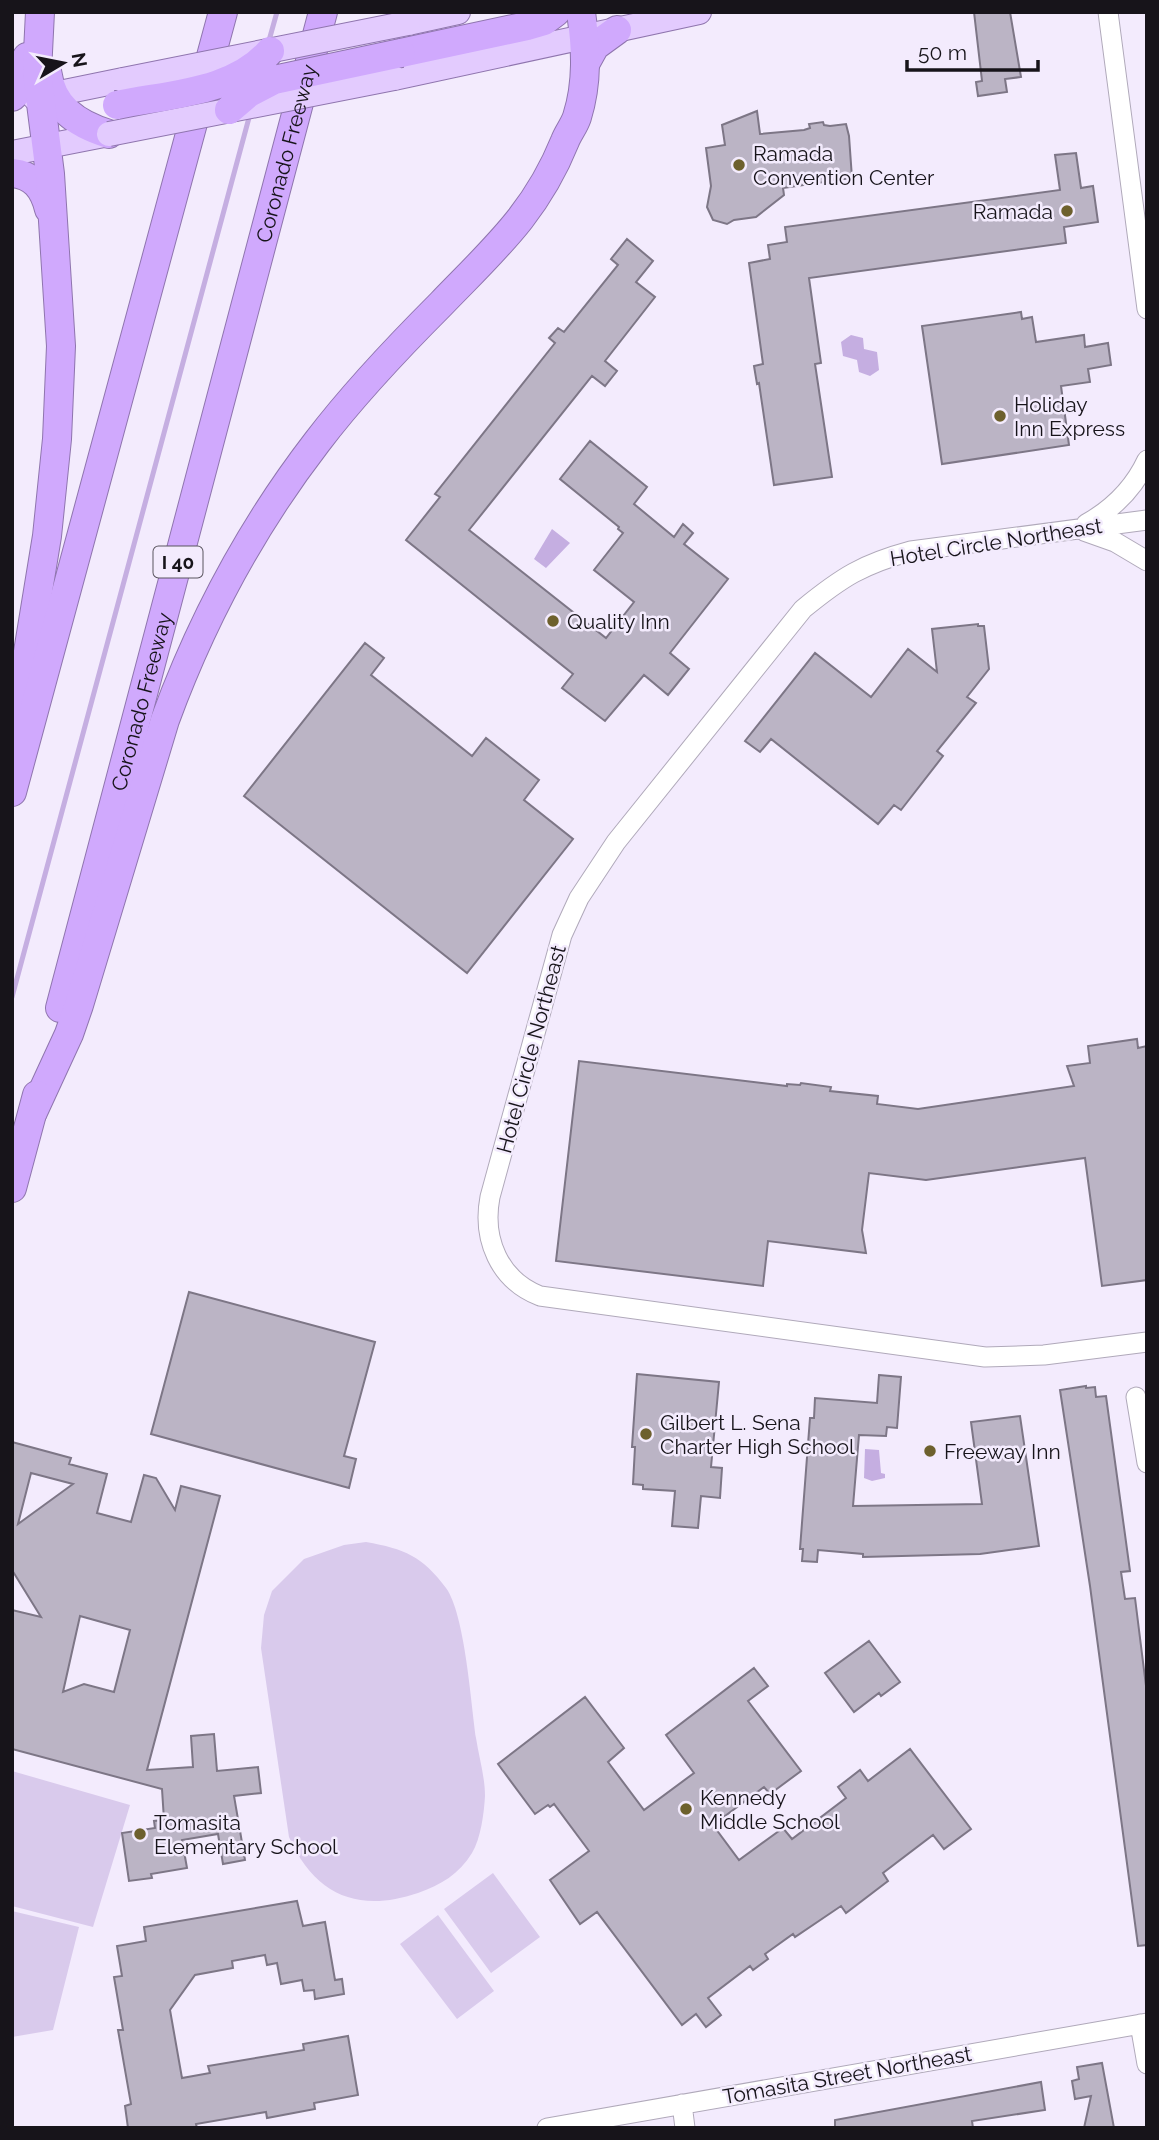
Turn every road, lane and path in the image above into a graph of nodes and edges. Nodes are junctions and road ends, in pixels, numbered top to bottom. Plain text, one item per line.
1 (32, 12) edge
2 (40, 12) edge
3 (50, 12) edge
4 (223, 12) edge
5 (323, 12) edge
6 (458, 12) edge
7 (699, 12) edge
8 (1108, 12) edge
9 (551, 13) edge
10 (617, 30) joint
11 (580, 38) edge
12 (271, 51) joint
13 (398, 65) junction
14 (120, 92) junction
15 (32, 95) edge
16 (229, 110) joint
17 (71, 118) junction
18 (109, 134) junction
19 (49, 146) junction
20 (12, 153) edge
21 (12, 173) edge
22 (51, 217) junction
23 (1147, 309) edge
24 (1147, 460) edge
25 (1147, 520) edge
26 (1077, 529) junction
27 (1147, 561) edge
28 (12, 723) edge
29 (12, 792) edge
30 (33, 1112) junction
31 (12, 1188) edge
32 (1147, 1342) edge
33 (1136, 1397) dead end
34 (1147, 1462) edge
35 (1143, 2023) edge
36 (1147, 2064) edge
37 (682, 2104) junction
38 (547, 2128) edge
39 (685, 2128) edge

1 - 15 highway
2 - 15 highway
3 - 15 highway
4 - 29 highway
5 - 30 highway, Coronado Freeway / I 40
6 - 12 main road, bridge
7 - 10 main road
8 - 23 street
9 - 11 highway
9 - 13 highway
10 - 11 highway
11 - 13 main road
11 - 30 highway
12 - 14 highway, bridge
13 - 16 highway, bridge
14 - 15 main road
14 - 17 highway
15 - 17 highway
15 - 19 highway
16 - 18 main road, bridge
17 - 18 highway
17 - 19 highway
18 - 19 main road
19 - 20 main road
19 - 22 highway
21 - 22 highway
22 - 28 highway
24 - 26 street
25 - 26 street, Hotel Circle Northeast
26 - 27 street
26 - 32 street, Hotel Circle Northeast
30 - 31 highway, Coronado Freeway / I 40
33 - 34 street
35 - 36 street
35 - 37 street, Tomasita Street Northeast
37 - 38 street, Tomasita Street Northeast
37 - 39 street

